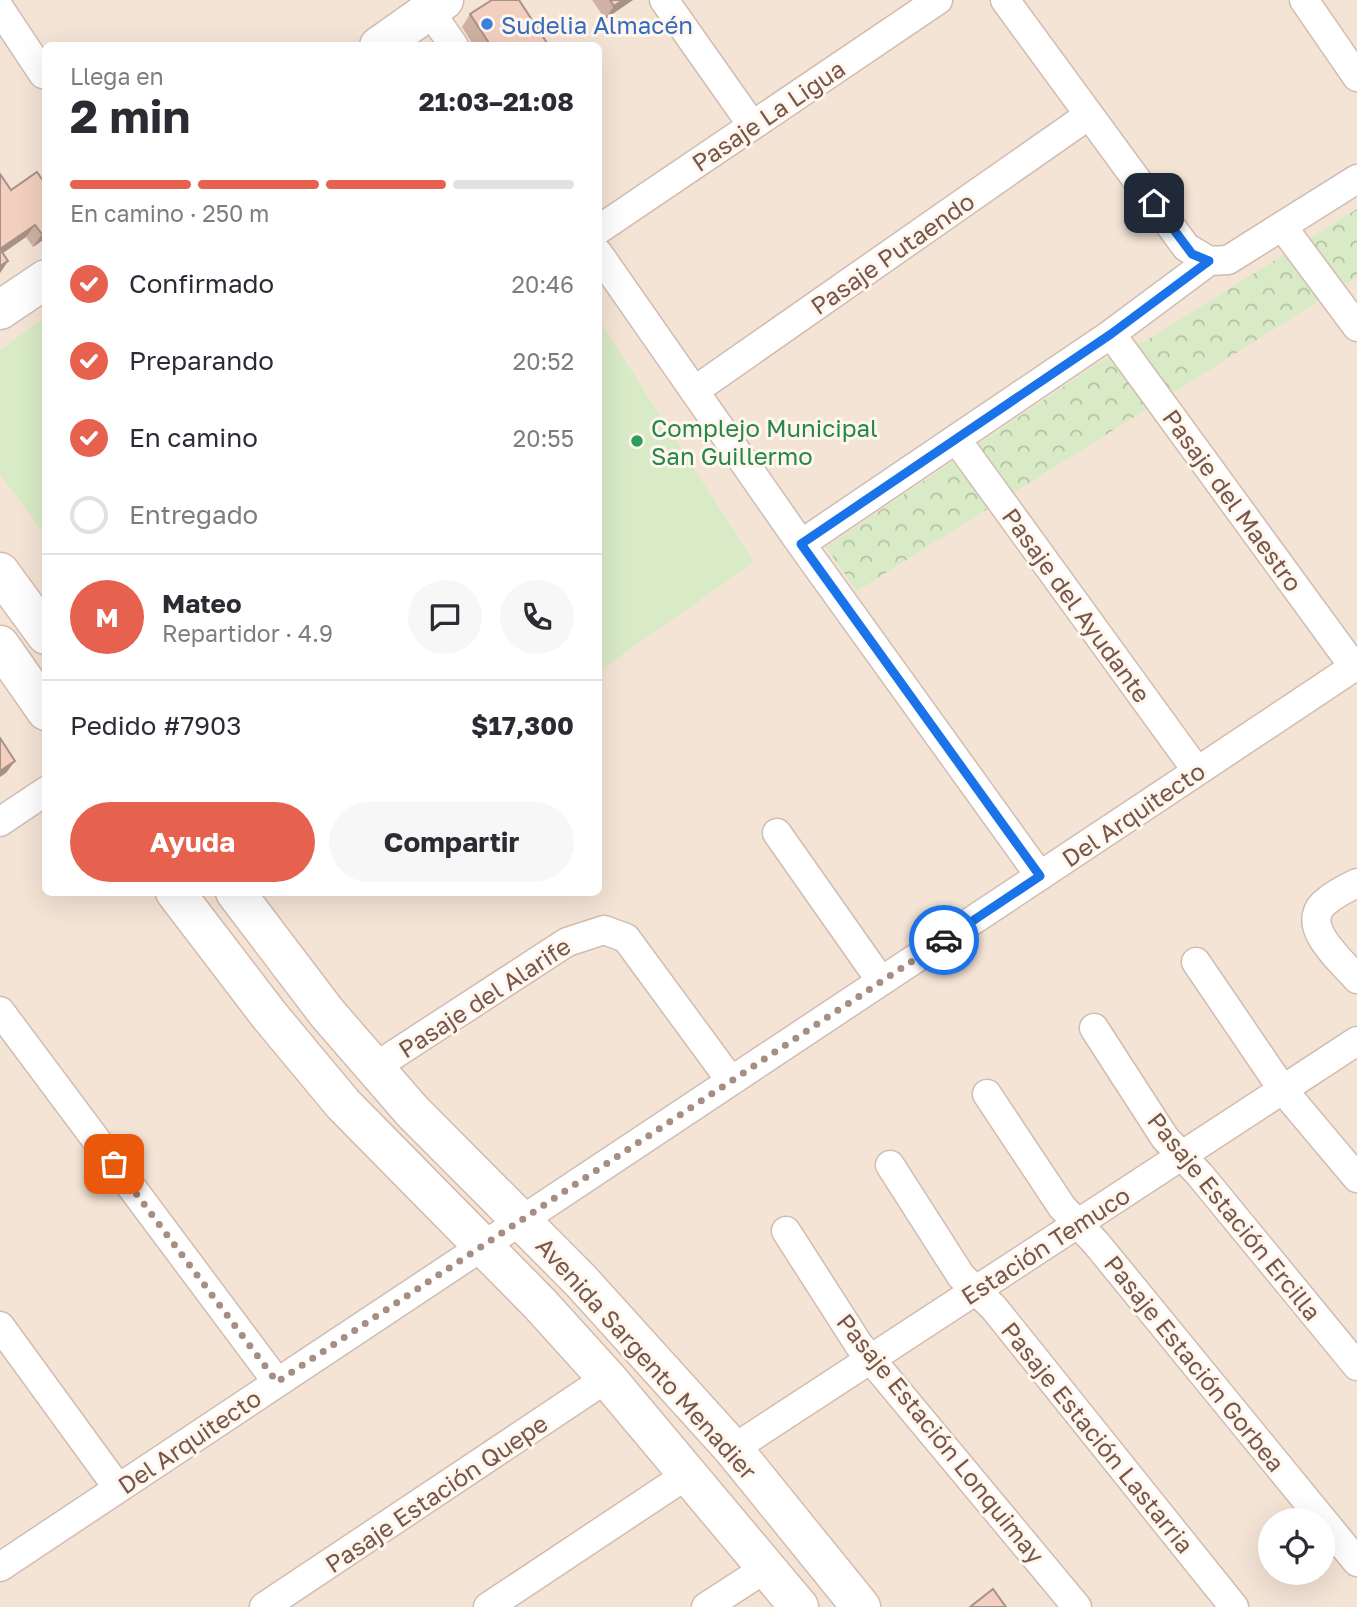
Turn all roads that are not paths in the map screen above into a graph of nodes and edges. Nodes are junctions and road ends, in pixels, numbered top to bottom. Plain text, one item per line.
1 (664, 0) edge
2 (938, 0) edge
3 (1005, 0) edge
4 (1304, 0) edge
5 (437, 5) edge
6 (0, 9) edge
7 (385, 42) edge
8 (452, 42) edge
9 (42, 72) edge
10 (1357, 77) edge
11 (1090, 116) junction
12 (752, 125) junction
13 (1357, 179) edge
14 (1282, 226) junction
15 (602, 227) edge
16 (602, 259) edge
17 (1209, 261) junction
18 (42, 282) edge
19 (0, 310) edge
20 (1357, 327) edge
21 (1111, 334) junction
22 (694, 391) junction
23 (957, 439) junction
24 (801, 544) junction
25 (0, 572) edge
26 (42, 630) edge
27 (0, 645) edge
28 (1356, 666) edge
29 (42, 705) edge
30 (1197, 771) junction
31 (42, 794) edge
32 (0, 822) edge
33 (777, 833) dead end
34 (1040, 876) junction
35 (1357, 883) edge
36 (178, 896) edge
37 (238, 896) edge
38 (1196, 962) dead end
39 (1357, 979) edge
40 (881, 981) junction
41 (0, 1012) edge
42 (1094, 1028) dead end
43 (1357, 1041) edge
44 (375, 1067) junction
45 (731, 1082) junction
46 (1283, 1090) junction
47 (987, 1094) dead end
48 (1182, 1156) junction
49 (890, 1165) dead end
50 (1357, 1178) edge
51 (520, 1221) junction
52 (1078, 1224) junction
53 (786, 1231) dead end
54 (482, 1247) junction
55 (976, 1290) junction
56 (0, 1326) edge
57 (872, 1359) junction
58 (1357, 1366) edge
59 (607, 1378) junction
60 (277, 1382) junction
61 (733, 1449) junction
62 (688, 1474) junction
63 (118, 1488) junction
64 (1357, 1562) edge
65 (0, 1567) edge
66 (766, 1568) junction
67 (264, 1607) edge
68 (488, 1607) edge
69 (706, 1607) edge
70 (799, 1607) edge
71 (861, 1607) edge
72 (1077, 1607) edge
73 (1234, 1607) edge

1 - 12 street
2 - 12 street, Pasaje La Ligua
3 - 11 street
4 - 10 street
5 - 7 street
5 - 8 street
6 - 9 street
11 - 17 street
11 - 22 street, Pasaje Putaendo
12 - 15 street, Pasaje La Ligua
13 - 14 street
14 - 17 street
14 - 20 street
16 - 22 street
17 - 21 street
18 - 19 street
21 - 23 street
21 - 28 street, Pasaje del Maestro
22 - 24 street
23 - 24 street
23 - 30 street, Pasaje del Ayudante
24 - 34 street
25 - 26 street
27 - 29 street
28 - 30 street, Del Arquitecto
30 - 34 street, Del Arquitecto
31 - 32 street
33 - 40 street
34 - 40 street, Del Arquitecto
35 - 39 street
36 - 54 street, Avenida Sargento Menadier
37 - 44 street, Avenida Sargento Menadier
38 - 46 street
40 - 45 street, Del Arquitecto
41 - 60 street
42 - 48 street, Pasaje Estación Ercilla
43 - 46 street, Estación Temuco
44 - 45 street, Pasaje del Alarife
44 - 51 street, Avenida Sargento Menadier
45 - 51 street, Del Arquitecto
46 - 48 street, Estación Temuco
46 - 50 street
47 - 52 street, Pasaje Estación Gorbea
48 - 52 street, Estación Temuco
48 - 58 street, Pasaje Estación Ercilla
49 - 55 street, Pasaje Estación Lastarria
51 - 54 street, Del Arquitecto
51 - 61 street, Avenida Sargento Menadier
52 - 55 street, Estación Temuco
52 - 64 street, Pasaje Estación Gorbea
53 - 57 street, Pasaje Estación Lonquimay
54 - 59 street, Avenida Sargento Menadier
54 - 60 street, Del Arquitecto
55 - 57 street, Estación Temuco
55 - 73 street, Pasaje Estación Lastarria
56 - 63 street
57 - 61 street, Estación Temuco
57 - 72 street, Pasaje Estación Lonquimay
59 - 62 street, Avenida Sargento Menadier
59 - 67 street, Pasaje Estación Quepe
60 - 63 street, Del Arquitecto
61 - 71 street, Avenida Sargento Menadier
62 - 66 street, Avenida Sargento Menadier
62 - 68 street
63 - 65 street, Del Arquitecto
66 - 69 street
66 - 70 street, Avenida Sargento Menadier

